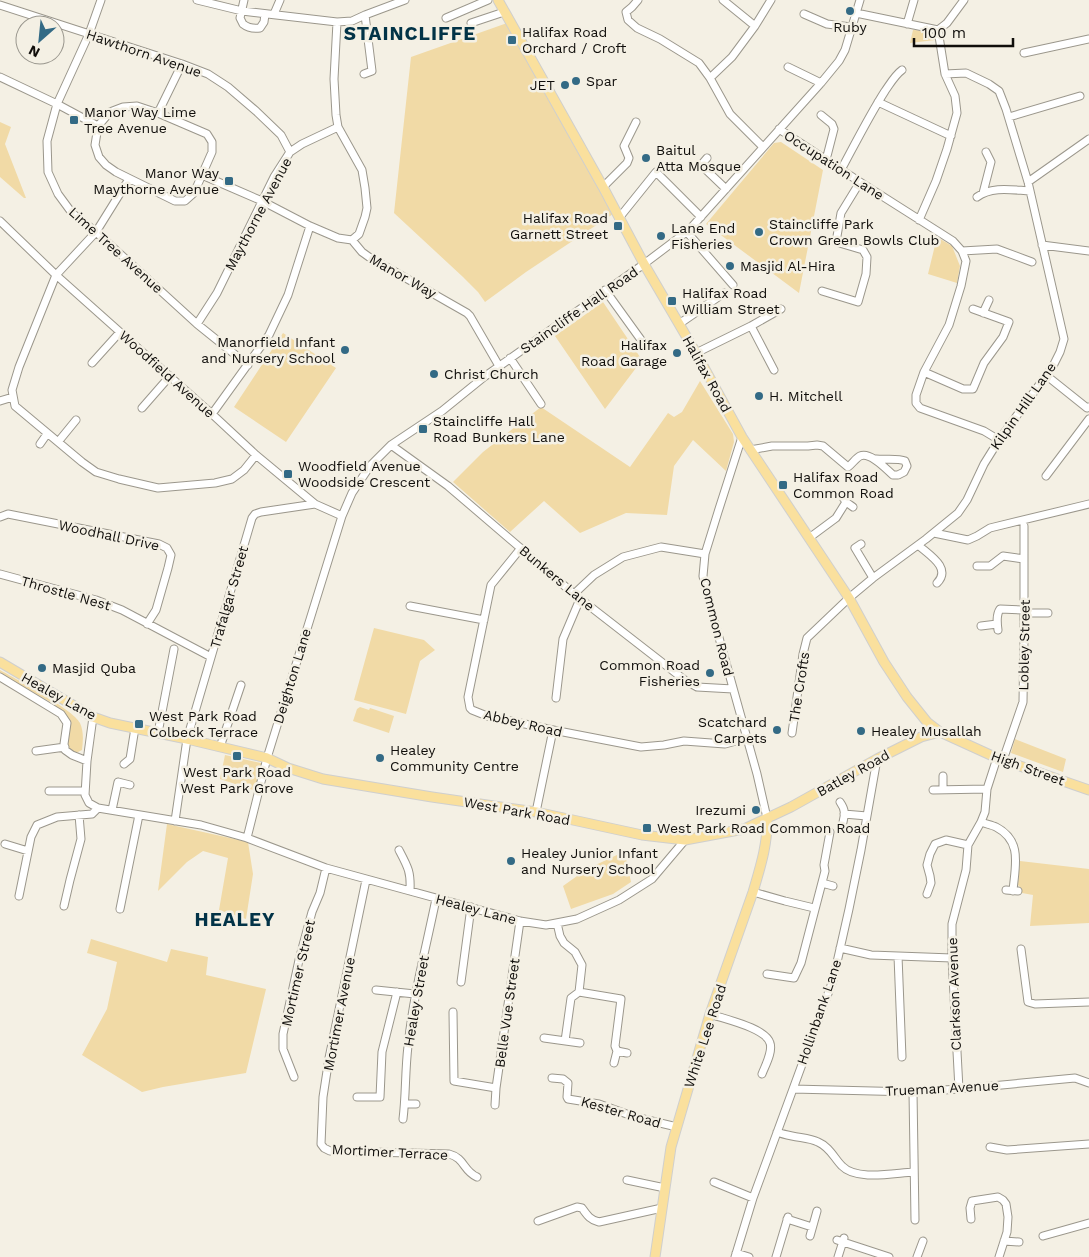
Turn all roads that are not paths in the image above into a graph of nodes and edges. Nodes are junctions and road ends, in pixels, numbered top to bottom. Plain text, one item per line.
1 (101, 0) edge
2 (197, 0) edge
3 (244, 0) edge
4 (280, 0) edge
5 (404, 0) edge
6 (488, 0) edge
7 (498, 0) edge
8 (638, 0) edge
9 (723, 0) edge
10 (771, 0) edge
11 (860, 0) edge
12 (914, 0) edge
13 (964, 0) edge
14 (0, 6) edge
15 (242, 11) junction
16 (504, 12) junction
17 (856, 13) junction
18 (265, 14) junction
19 (274, 14) junction
20 (804, 14) dead end
21 (365, 15) junction
22 (446, 18) dead end
23 (337, 22) junction
24 (471, 23) dead end
25 (907, 24) junction
26 (755, 26) junction
27 (851, 27) junction
28 (938, 30) junction
29 (89, 34) junction
30 (1089, 39) edge
31 (1024, 52) dead end
32 (182, 64) junction
33 (788, 67) dead end
34 (902, 70) dead end
35 (364, 74) dead end
36 (945, 74) junction
37 (0, 77) edge
38 (710, 78) junction
39 (821, 83) junction
40 (1080, 96) dead end
41 (878, 102) junction
42 (57, 104) junction
43 (158, 113) junction
44 (821, 116) dead end
45 (1009, 117) junction
46 (636, 122) dead end
47 (98, 126) junction
48 (338, 127) junction
49 (779, 129) junction
50 (951, 136) junction
51 (1089, 139) edge
52 (763, 147) junction
53 (290, 152) junction
54 (986, 152) dead end
55 (707, 158) dead end
56 (826, 160) junction
57 (841, 170) junction
58 (202, 175) junction
59 (129, 178) junction
60 (860, 182) junction
61 (1028, 182) junction
62 (603, 187) junction
63 (726, 189) junction
64 (1030, 191) junction
65 (262, 201) junction
66 (701, 217) junction
67 (619, 218) junction
68 (919, 220) junction
69 (0, 221) edge
70 (310, 226) junction
71 (96, 232) junction
72 (686, 232) junction
73 (352, 240) junction
74 (1042, 245) junction
75 (962, 251) junction
76 (1089, 251) edge
77 (1032, 262) dead end
78 (644, 264) junction
79 (56, 275) junction
80 (733, 285) dead end
81 (606, 290) junction
82 (822, 292) dead end
83 (724, 293) dead end
84 (989, 300) dead end
85 (781, 308) dead end
86 (973, 310) dead end
87 (983, 313) junction
88 (198, 324) junction
89 (679, 324) junction
90 (751, 326) junction
91 (120, 332) junction
92 (644, 344) dead end
93 (696, 353) junction
94 (510, 358) junction
95 (92, 363) dead end
96 (248, 365) junction
97 (499, 366) junction
98 (774, 370) dead end
99 (924, 372) junction
100 (170, 376) junction
101 (1046, 376) junction
102 (13, 397) junction
103 (0, 402) edge
104 (541, 404) dead end
105 (142, 408) dead end
106 (1089, 408) edge
107 (212, 414) junction
108 (1089, 419) edge
109 (76, 420) dead end
110 (47, 434) junction
111 (742, 437) junction
112 (998, 440) junction
113 (58, 442) junction
114 (40, 444) dead end
115 (391, 445) junction
116 (750, 450) junction
117 (256, 455) junction
118 (876, 459) dead end
119 (1046, 476) dead end
120 (315, 504) junction
121 (1089, 504) edge
122 (853, 507) dead end
123 (0, 516) edge
124 (342, 516) junction
125 (1024, 526) dead end
126 (934, 533) junction
127 (809, 538) junction
128 (860, 544) dead end
129 (918, 545) junction
130 (520, 548) junction
131 (706, 554) junction
132 (1024, 559) junction
133 (977, 566) dead end
134 (0, 574) edge
135 (873, 578) junction
136 (938, 583) dead end
137 (577, 596) junction
138 (849, 598) junction
139 (410, 606) dead end
140 (1024, 612) junction
141 (1048, 613) dead end
142 (484, 620) junction
143 (148, 624) junction
144 (981, 626) dead end
145 (174, 649) dead end
146 (211, 658) junction
147 (0, 662) edge
148 (0, 677) edge
149 (240, 685) dead end
150 (733, 689) junction
151 (556, 698) dead end
152 (93, 717) junction
153 (135, 728) junction
154 (552, 730) junction
155 (940, 732) junction
156 (158, 733) junction
157 (792, 733) dead end
158 (747, 738) junction
159 (187, 739) junction
160 (64, 747) junction
161 (220, 747) junction
162 (36, 751) dead end
163 (267, 758) junction
164 (1000, 759) junction
165 (877, 760) junction
166 (87, 761) junction
167 (124, 764) dead end
168 (943, 776) dead end
169 (130, 785) dead end
170 (1089, 788) edge
171 (987, 789) junction
172 (933, 790) dead end
173 (942, 790) junction
174 (85, 791) junction
175 (49, 801) dead end
176 (840, 802) dead end
177 (98, 808) junction
178 (112, 810) junction
179 (536, 812) junction
180 (844, 814) junction
181 (79, 815) junction
182 (139, 815) junction
183 (867, 816) junction
184 (768, 818) junction
185 (175, 820) junction
186 (981, 822) junction
187 (842, 827) dead end
188 (830, 832) dead end
189 (247, 838) junction
190 (686, 840) junction
191 (5, 844) dead end
192 (968, 845) junction
193 (399, 850) dead end
194 (28, 851) junction
195 (326, 868) junction
196 (366, 880) junction
197 (822, 883) junction
198 (833, 886) dead end
199 (1012, 890) dead end
200 (410, 892) junction
201 (753, 892) junction
202 (927, 894) dead end
203 (19, 896) dead end
204 (436, 899) junction
205 (64, 906) dead end
206 (471, 907) junction
207 (814, 908) junction
208 (120, 909) dead end
209 (520, 921) junction
210 (557, 923) junction
211 (840, 948) junction
212 (1021, 949) dead end
213 (898, 956) junction
214 (952, 958) junction
215 (767, 974) dead end
216 (461, 982) dead end
217 (376, 990) dead end
218 (397, 992) junction
219 (579, 992) junction
220 (415, 994) junction
221 (1089, 1002) edge
222 (453, 1012) dead end
223 (710, 1014) junction
224 (544, 1038) dead end
225 (565, 1041) junction
226 (580, 1043) dead end
227 (616, 1051) junction
228 (627, 1053) dead end
229 (902, 1057) dead end
230 (614, 1063) dead end
231 (762, 1074) dead end
232 (294, 1077) dead end
233 (552, 1078) dead end
234 (1089, 1083) edge
235 (496, 1088) junction
236 (959, 1089) junction
237 (793, 1090) junction
238 (913, 1092) junction
239 (357, 1097) dead end
240 (405, 1104) junction
241 (416, 1104) dead end
242 (495, 1105) dead end
243 (403, 1119) dead end
244 (677, 1127) junction
245 (777, 1132) junction
246 (1089, 1144) edge
247 (990, 1147) dead end
248 (324, 1148) joint
249 (913, 1172) junction
250 (476, 1178) dead end
251 (627, 1180) dead end
252 (714, 1182) dead end
253 (665, 1188) junction
254 (753, 1198) junction
255 (662, 1208) junction
256 (817, 1211) dead end
257 (972, 1219) dead end
258 (914, 1220) dead end
259 (538, 1221) dead end
260 (1089, 1223) edge
261 (812, 1227) junction
262 (810, 1236) dead end
263 (1043, 1236) dead end
264 (923, 1241) dead end
265 (1004, 1241) junction
266 (1018, 1242) dead end
267 (735, 1255) edge
268 (655, 1257) edge
269 (749, 1257) edge
270 (776, 1257) edge
271 (838, 1257) edge
272 (889, 1257) edge
273 (917, 1257) edge
274 (999, 1257) edge

1 - 29 street, Lime Tree Avenue
2 - 15 street
3 - 15 street
4 - 19 street
5 - 21 street
6 - 22 street
7 - 16 main road, Halifax Road
8 - 38 street
9 - 26 street
10 - 26 street
11 - 17 street, Staincliffe Hall Road
12 - 25 street
13 - 28 street
14 - 29 street, Hawthorn Avenue
15 - 18 street
15 - 18 street
16 - 24 street
16 - 62 main road, Halifax Road
17 - 25 street
17 - 27 street, Staincliffe Hall Road
18 - 19 street
19 - 23 street
20 - 27 street
21 - 23 street
21 - 35 street
23 - 48 street
25 - 28 street
26 - 38 street
27 - 39 street, Staincliffe Hall Road
28 - 36 street
29 - 32 street, Hawthorn Avenue
29 - 42 street, Lime Tree Avenue
30 - 31 street
32 - 43 street
32 - 53 street, Hawthorn Avenue
33 - 39 street
34 - 41 street
36 - 45 street, Kilpin Hill Lane
36 - 50 street
37 - 42 street
38 - 52 street
39 - 49 street, Staincliffe Hall Road
40 - 45 street
41 - 50 street
41 - 57 street
42 - 47 street
42 - 71 street, Lime Tree Avenue
43 - 47 street
43 - 58 street
44 - 56 street
45 - 61 street, Kilpin Hill Lane
46 - 62 street
47 - 59 street
48 - 53 street, Maythorne Avenue
48 - 73 street
49 - 52 street, Staincliffe Hall Road
49 - 56 street, Occupation Lane
50 - 68 street
51 - 61 street
52 - 63 street, Staincliffe Hall Road
53 - 65 street, Maythorne Avenue
54 - 64 street
55 - 63 street
56 - 57 street, Occupation Lane
57 - 60 street, Occupation Lane
58 - 59 street
58 - 65 street, Manor Way
59 - 71 street
60 - 68 street, Occupation Lane
60 - 82 street
61 - 64 street, Kilpin Hill Lane
62 - 67 main road, Halifax Road
63 - 66 street, Staincliffe Hall Road
64 - 74 street, Kilpin Hill Lane
65 - 70 street, Manor Way
65 - 88 street, Maythorne Avenue
66 - 67 street
66 - 72 street, Staincliffe Hall Road
67 - 78 main road, Halifax Road
68 - 75 street, Occupation Lane
69 - 79 street, Woodfield Avenue
70 - 73 street, Manor Way
70 - 96 street
71 - 79 street
71 - 88 street, Lime Tree Avenue
72 - 78 street, Staincliffe Hall Road
72 - 80 street
73 - 97 street, Manor Way
74 - 76 street
74 - 101 street, Kilpin Hill Lane
75 - 77 street
75 - 99 street
78 - 81 street, Staincliffe Hall Road
78 - 89 main road, Halifax Road
79 - 91 street, Woodfield Avenue
79 - 102 street
81 - 92 street
81 - 94 street, Staincliffe Hall Road
83 - 89 street
84 - 87 street
85 - 90 street
86 - 87 street
87 - 99 street
88 - 96 street, Lime Tree Avenue
89 - 93 main road, Halifax Road
90 - 93 street
90 - 98 street
91 - 95 street
91 - 100 street, Woodfield Avenue
93 - 111 main road, Halifax Road
94 - 97 street, Staincliffe Hall Road
94 - 104 street
96 - 107 street
97 - 115 street, Staincliffe Hall Road
99 - 112 street
100 - 105 street
100 - 107 street, Woodfield Avenue
101 - 106 street
101 - 112 street, Kilpin Hill Lane
102 - 103 street
102 - 110 street
107 - 117 street, Woodfield Avenue
108 - 119 street
109 - 113 street
110 - 113 street
110 - 114 street
111 - 116 main road, Halifax Road
111 - 131 street, Common Road
112 - 126 street, Kilpin Hill Lane
113 - 117 street
115 - 124 street, Staincliffe Hall Road
115 - 130 street, Bunkers Lane
116 - 118 street
116 - 127 main road, Halifax Road
117 - 120 street, Woodfield Avenue
120 - 124 street, Woodfield Avenue
120 - 146 street, Trafalgar Street
121 - 126 street
122 - 127 street
123 - 143 street, Woodhall Drive
124 - 163 street, Deighton Lane
125 - 132 street, Lobley Street
126 - 129 street, Kilpin Hill Lane
127 - 138 main road, Halifax Road
128 - 135 street
129 - 135 street, Kilpin Hill Lane
129 - 136 street
130 - 137 street, Bunkers Lane
130 - 142 street, Abbey Road
131 - 137 street
131 - 150 street, Common Road
132 - 133 street
132 - 140 street, Lobley Street
134 - 143 street, Throstle Nest
135 - 138 street, Kilpin Hill Lane
137 - 150 street, Bunkers Lane
137 - 151 street
138 - 155 main road, Halifax Road
138 - 157 street, The Crofts
139 - 142 street
140 - 141 street
140 - 144 street
140 - 164 street, Lobley Street
142 - 154 street, Abbey Road
143 - 146 street, Throstle Nest
145 - 156 street
146 - 159 street, Trafalgar Street
147 - 152 main road, Healey Lane
148 - 160 street
149 - 161 street
150 - 158 street, Common Road
152 - 153 main road, Healey Lane
152 - 166 street
153 - 156 main road, Healey Lane
153 - 167 street
154 - 158 street, Abbey Road
154 - 179 street
155 - 164 main road, High Street
155 - 165 main road, Batley Road
156 - 159 main road, Healey Lane
158 - 184 street, Common Road
159 - 161 main road, Healey Lane
159 - 185 street, Trafalgar Street
160 - 162 street
160 - 166 street
161 - 163 main road, Healey Lane
163 - 179 main road, West Park Road
163 - 189 street, Deighton Lane
164 - 170 main road, High Street
164 - 171 street, Clarkson Avenue
165 - 183 street, Hollinbank Lane
165 - 184 main road, Batley Road
166 - 174 street
168 - 173 street
169 - 178 street
171 - 173 street
171 - 186 street, Clarkson Avenue
172 - 173 street
174 - 175 street
174 - 177 street
176 - 180 street
177 - 178 street, Healey Lane
177 - 181 street
178 - 182 street, Healey Lane
179 - 190 main road, West Park Road
180 - 183 street
180 - 187 street
181 - 194 street
181 - 205 street
182 - 185 street, Healey Lane
182 - 208 street
183 - 211 street, Hollinbank Lane
184 - 190 main road, West Park Road
184 - 201 main road, White Lee Road
185 - 189 street, Healey Lane
186 - 192 street, Clarkson Avenue
186 - 199 street
188 - 197 street
189 - 195 street, Healey Lane
190 - 210 street, Healey Lane
191 - 194 street
192 - 202 street
192 - 214 street, Clarkson Avenue
193 - 200 street
194 - 203 street
195 - 196 street, Healey Lane
195 - 232 street, Mortimer Street
196 - 200 street, Healey Lane
196 - 248 street, Mortimer Avenue
197 - 198 street
197 - 207 street
200 - 204 street, Healey Lane
201 - 207 street
201 - 223 main road, White Lee Road
204 - 206 street, Healey Lane
204 - 220 street, Healey Street
206 - 209 street, Healey Lane
206 - 216 street
207 - 215 street
209 - 210 street, Healey Lane
209 - 235 street, Belle Vue Street
210 - 219 street
211 - 213 street
211 - 237 street, Hollinbank Lane
212 - 221 street
213 - 214 street
213 - 229 street
214 - 236 street, Clarkson Avenue
217 - 218 street
218 - 220 street
218 - 239 street
219 - 225 street
219 - 227 street
220 - 240 street, Healey Street
222 - 235 street
223 - 231 street
223 - 244 main road, White Lee Road
224 - 225 street
225 - 226 street
227 - 228 street
227 - 230 street
233 - 244 street, Kester Road
234 - 236 street, Trueman Avenue
235 - 242 street, Belle Vue Street
236 - 238 street, Trueman Avenue
237 - 238 street, Trueman Avenue
237 - 245 street, Hollinbank Lane
238 - 249 street
240 - 241 street
240 - 243 street, Healey Street
244 - 253 main road, White Lee Road
245 - 249 street
245 - 254 street, Hollinbank Lane
246 - 247 street
248 - 250 street, Mortimer Terrace
249 - 258 street
251 - 253 street
252 - 254 street
253 - 255 main road, White Lee Road
254 - 267 street, Hollinbank Lane
255 - 259 street
255 - 268 main road, White Lee Road
256 - 261 street
257 - 265 street
260 - 263 street
261 - 262 street
261 - 270 street
264 - 273 street
265 - 266 street
265 - 274 street
267 - 269 street
271 - 272 street

